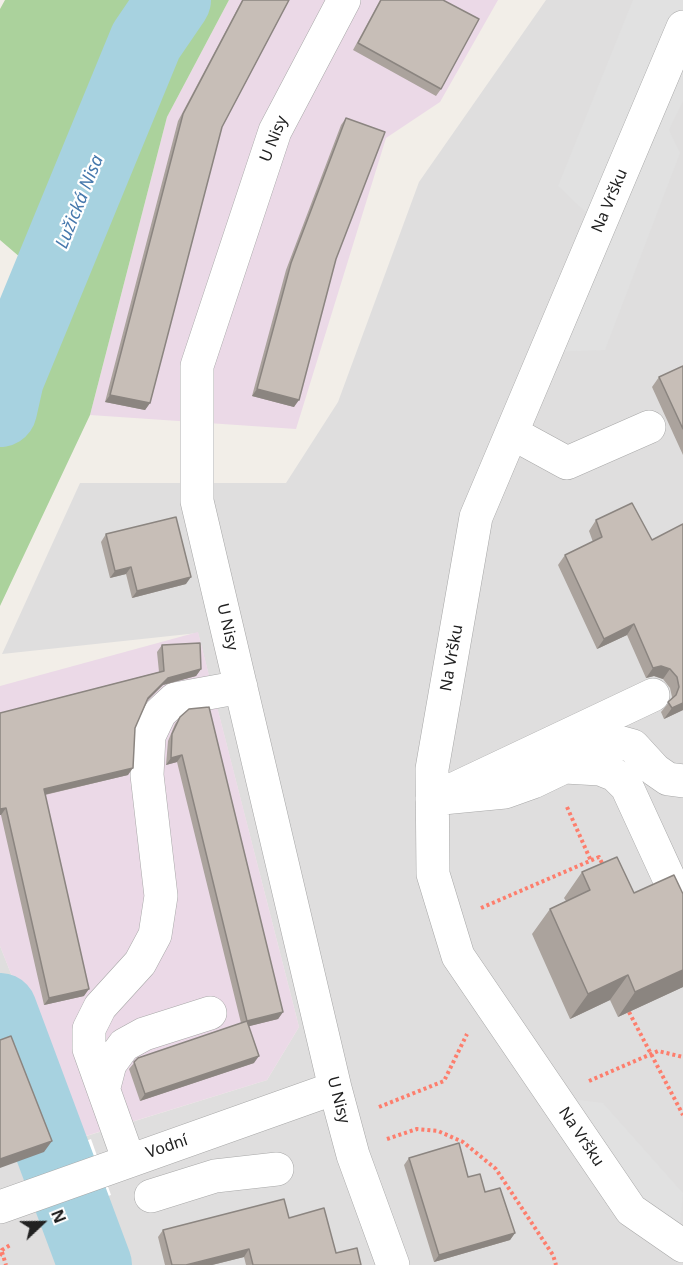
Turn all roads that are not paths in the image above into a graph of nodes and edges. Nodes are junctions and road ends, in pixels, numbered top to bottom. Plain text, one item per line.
1 (344, 0) edge
2 (683, 27) edge
3 (649, 427) dead end
4 (512, 433) junction
5 (241, 687) junction
6 (653, 694) dead end
7 (558, 770) junction
8 (683, 781) edge
9 (432, 799) junction
10 (683, 909) edge
11 (210, 1013) dead end
12 (104, 1087) junction
13 (335, 1088) junction
14 (164, 1148) junction
15 (116, 1165) junction
16 (277, 1169) dead end
17 (0, 1207) edge
18 (683, 1246) edge
19 (393, 1265) edge

1 - 5 street, U Nisy
2 - 4 street, Na Vršku
3 - 4 street
4 - 9 street, Na Vršku
5 - 12 street
5 - 13 street, U Nisy
6 - 9 street
7 - 8 street
7 - 9 street
7 - 10 street
9 - 18 street, Na Vršku
11 - 12 street
12 - 15 street
13 - 14 street, Vodní
13 - 19 street, U Nisy
14 - 15 street, Vodní
14 - 16 street
15 - 17 street, Vodní

